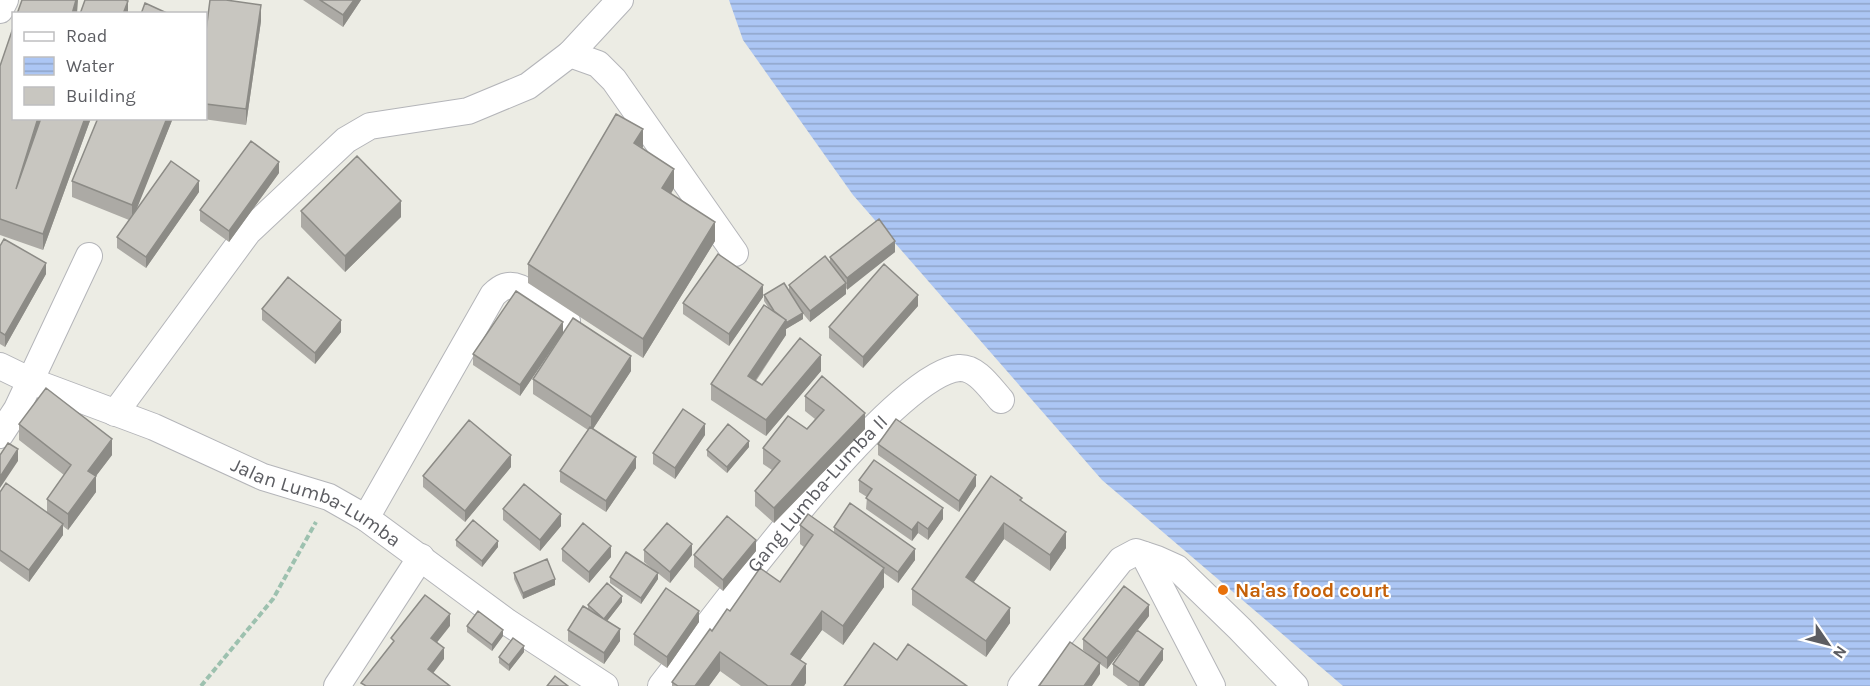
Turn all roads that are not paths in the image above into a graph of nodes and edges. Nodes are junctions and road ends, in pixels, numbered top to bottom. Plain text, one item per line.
1 (5, 0) edge
2 (620, 0) edge
3 (0, 10) edge
4 (570, 54) junction
5 (735, 253) dead end
6 (89, 256) dead end
7 (567, 321) dead end
8 (0, 366) edge
9 (31, 381) junction
10 (1001, 400) dead end
11 (115, 412) junction
12 (0, 435) edge
13 (366, 518) junction
14 (421, 557) junction
15 (1132, 558) junction
16 (337, 686) edge
17 (605, 686) edge
18 (661, 686) edge
19 (1021, 686) edge
20 (1212, 686) edge
21 (1294, 686) edge

1 - 3 street
2 - 4 street
4 - 5 street
4 - 11 street
6 - 9 street
7 - 13 street
8 - 9 street, Jalan Lumba-Lumba
9 - 11 street, Jalan Lumba-Lumba
9 - 12 street
10 - 18 street, Gang Lumba-Lumba II
11 - 13 street, Jalan Lumba-Lumba
13 - 14 street, Jalan Lumba-Lumba
14 - 16 street
14 - 17 street, Jalan Lumba-Lumba
15 - 19 street
15 - 20 street
15 - 21 street

